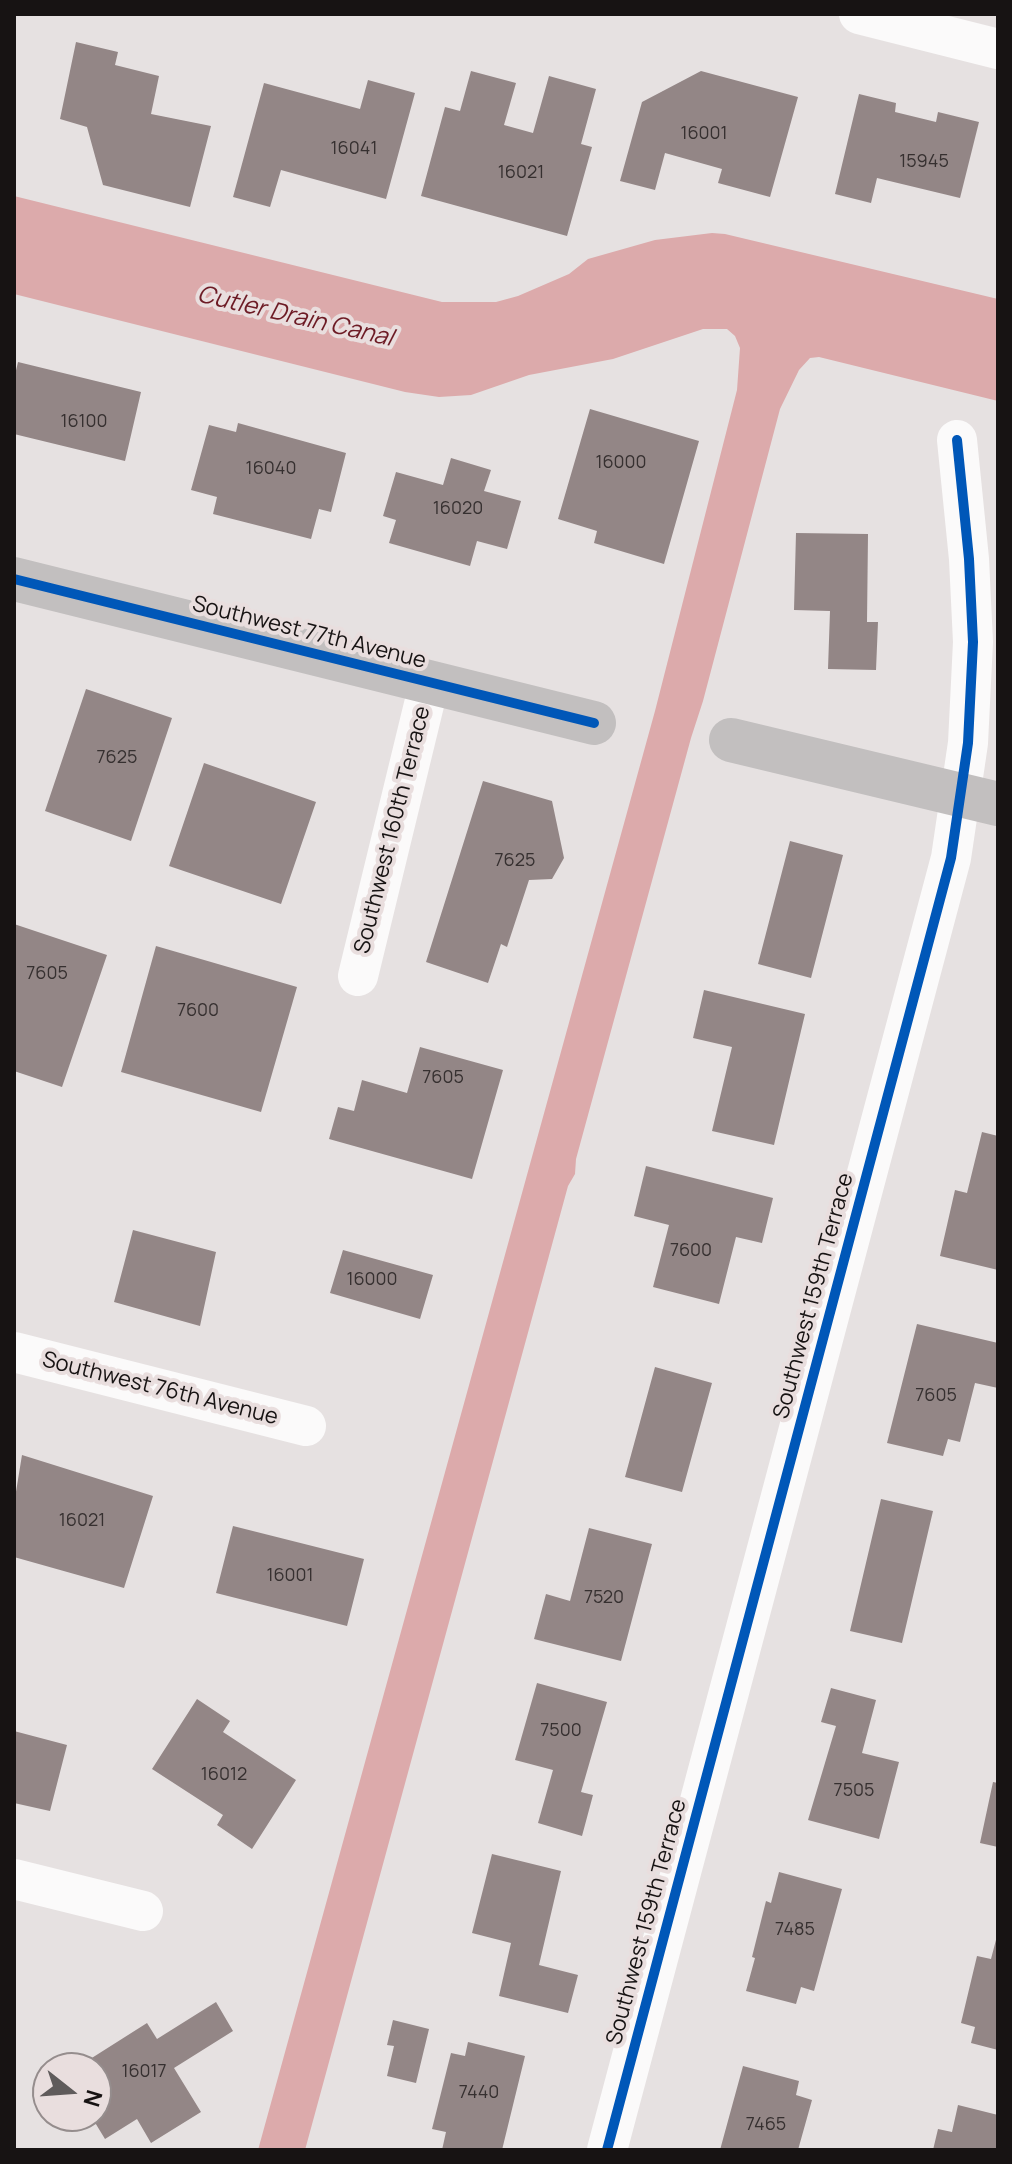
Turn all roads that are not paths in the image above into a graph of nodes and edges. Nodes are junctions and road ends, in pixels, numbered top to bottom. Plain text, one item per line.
1 (859, 14) edge
2 (998, 49) edge
3 (957, 440) dead end
4 (14, 579) edge
5 (429, 684) junction
6 (594, 723) dead end
7 (731, 740) dead end
8 (980, 800) edge
9 (358, 976) dead end
10 (14, 1352) edge
11 (306, 1426) dead end
12 (14, 1879) edge
13 (143, 1911) dead end
14 (607, 2150) edge

1 - 2 street
3 - 8 street, Southwest 159th Terrace
4 - 5 street, Southwest 77th Avenue
5 - 6 street, Southwest 77th Avenue
5 - 9 street, Southwest 160th Terrace
7 - 8 street
8 - 14 street, Southwest 159th Terrace
10 - 11 street, Southwest 76th Avenue
12 - 13 street

